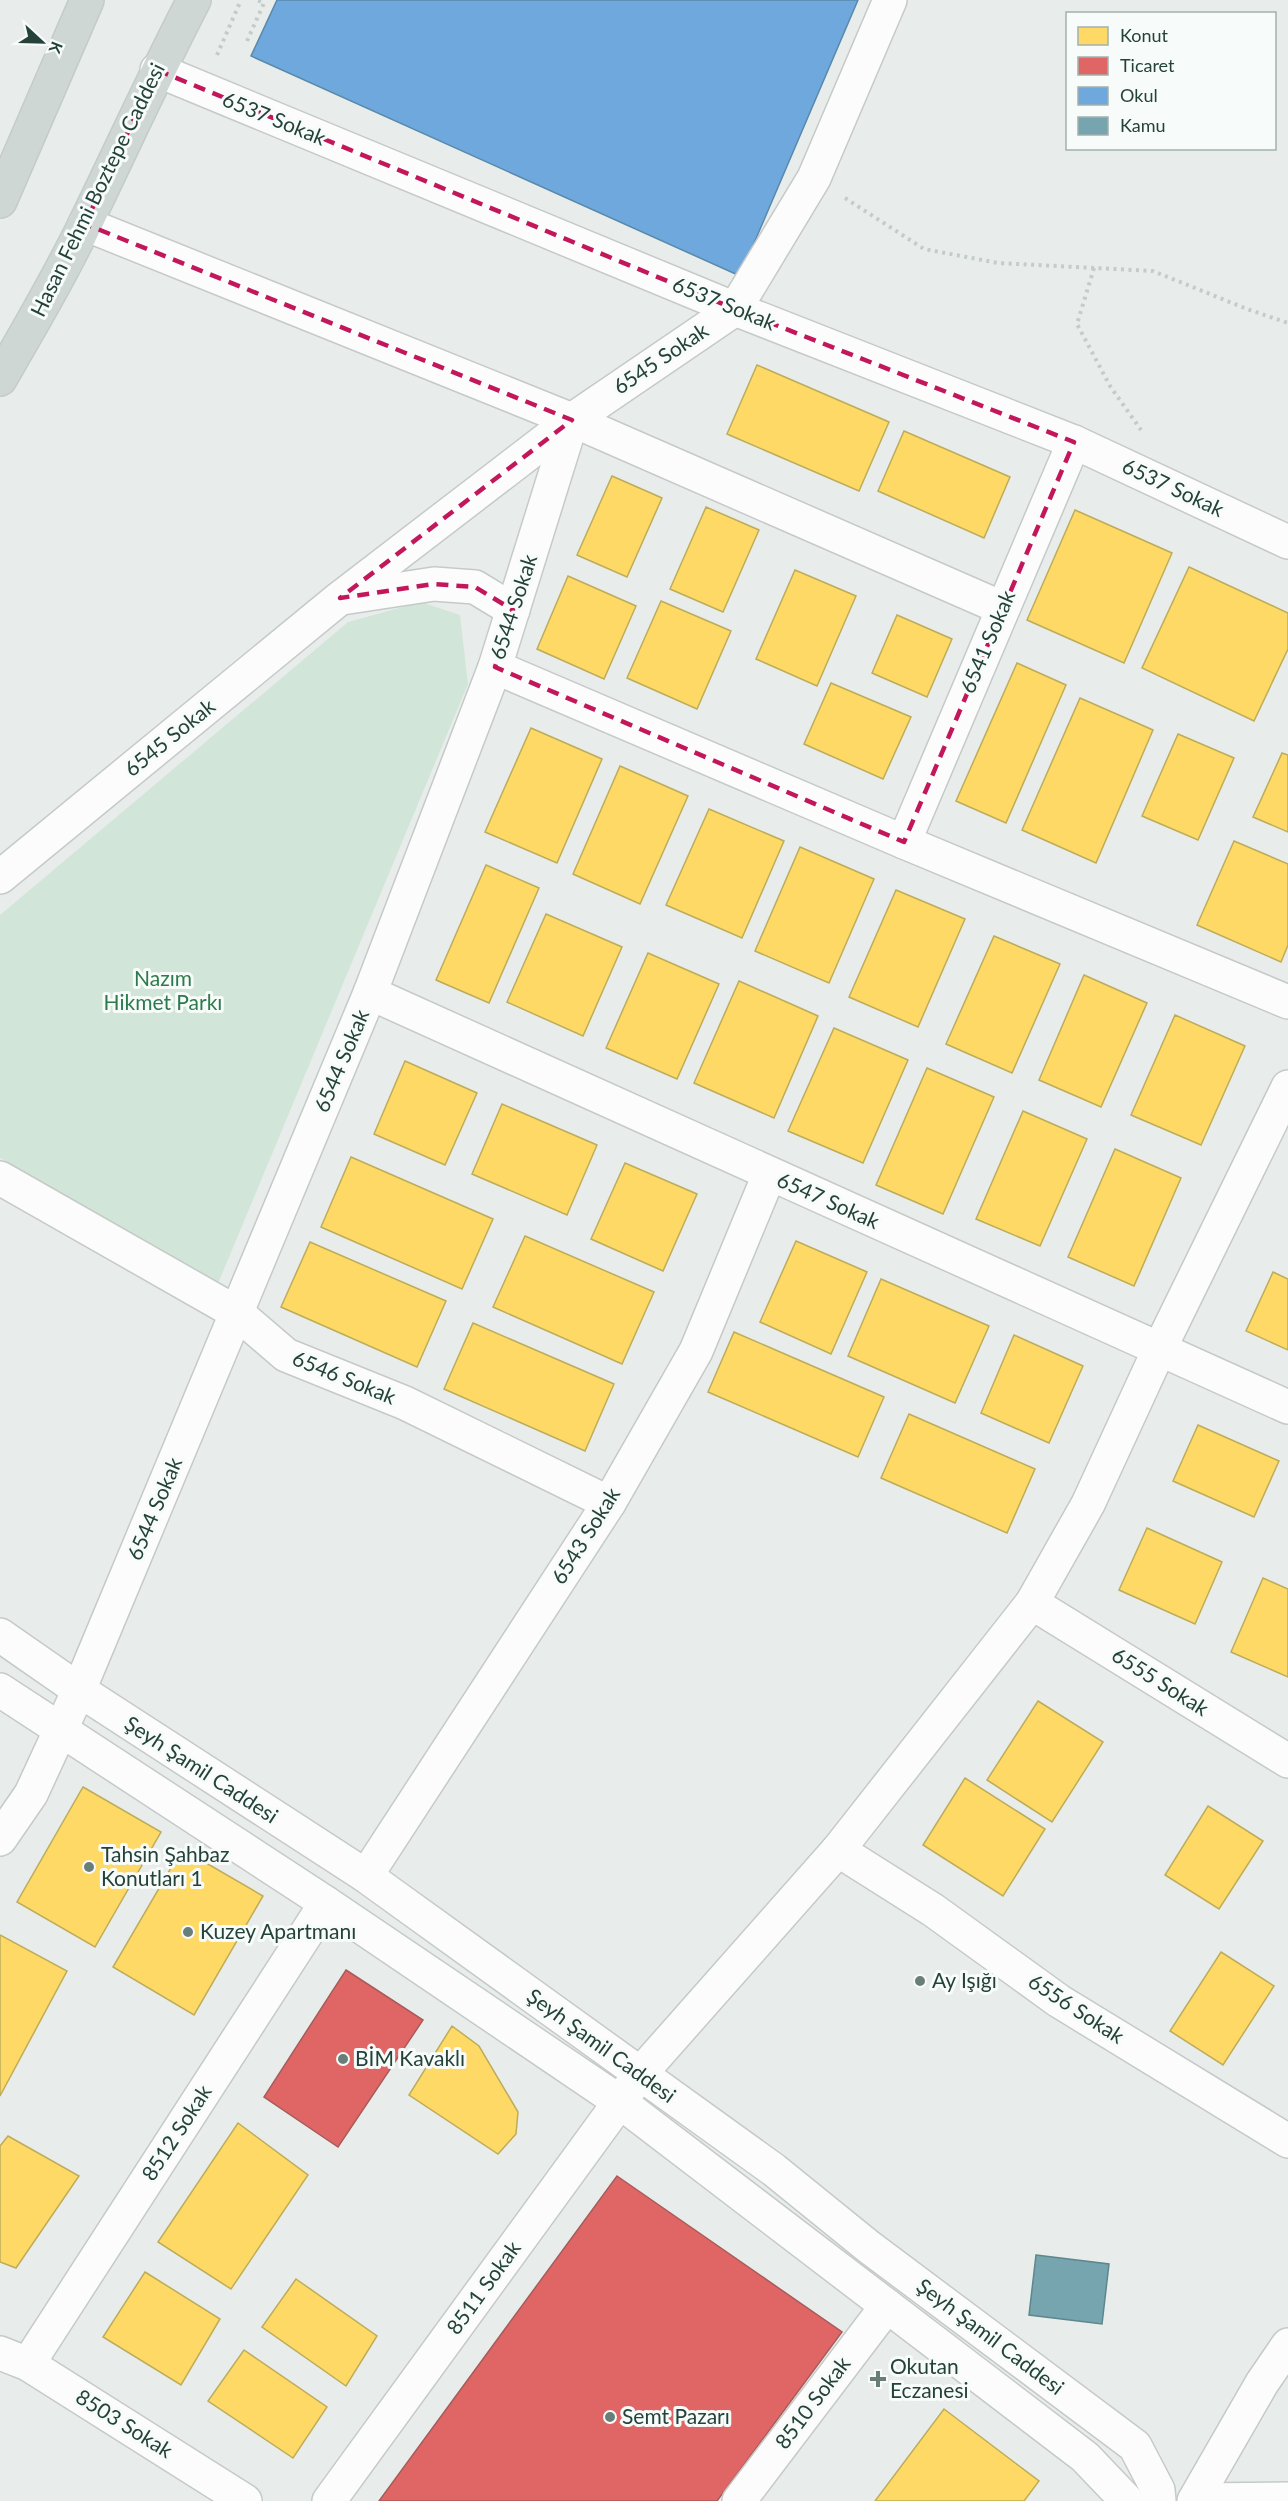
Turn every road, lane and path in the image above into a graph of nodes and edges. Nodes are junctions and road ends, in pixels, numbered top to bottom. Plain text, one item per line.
1 (87, 0) edge
2 (194, 0) edge
3 (241, 0) edge
4 (257, 0) edge
5 (890, 0) edge
6 (247, 41) dead end
7 (157, 70) junction
8 (202, 89) junction
9 (814, 178) junction
10 (0, 201) edge
11 (85, 224) junction
12 (1094, 268) junction
13 (735, 309) junction
14 (1288, 323) edge
15 (0, 379) edge
16 (572, 420) junction
17 (1074, 442) junction
18 (1154, 479) junction
19 (1288, 542) edge
20 (340, 598) junction
21 (1002, 608) junction
22 (513, 610) junction
23 (495, 667) junction
24 (903, 842) junction
25 (0, 877) edge
26 (370, 993) junction
27 (1288, 1002) edge
28 (1288, 1087) edge
29 (769, 1175) junction
30 (0, 1178) edge
31 (237, 1312) junction
32 (1160, 1350) junction
33 (1288, 1407) edge
34 (609, 1503) junction
35 (1032, 1603) junction
36 (0, 1635) edge
37 (0, 1690) edge
38 (79, 1690) junction
39 (60, 1731) junction
40 (1288, 1761) edge
41 (0, 1839) edge
42 (838, 1850) junction
43 (366, 1876) junction
44 (326, 1903) junction
45 (640, 2074) junction
46 (620, 2102) junction
47 (1288, 2141) edge
48 (887, 2306) junction
49 (1288, 2345) edge
50 (14, 2358) edge
51 (1288, 2499) edge
52 (245, 2501) edge
53 (329, 2501) edge
54 (739, 2501) edge
55 (1127, 2501) edge
56 (1159, 2501) edge
57 (1195, 2501) edge

1 - 10 main road
2 - 7 main road, Hasan Fehmi Boztepe Caddesi
3 - 8 path
4 - 6 path
5 - 9 street, 6545 Sokak
7 - 8 street, 6537 Sokak
7 - 11 main road, Hasan Fehmi Boztepe Caddesi
8 - 13 street, 6537 Sokak
9 - 12 path
9 - 13 street, 6545 Sokak
11 - 15 main road, Hasan Fehmi Boztepe Caddesi
11 - 16 street
12 - 14 path
12 - 18 path
13 - 16 street, 6545 Sokak
13 - 17 street, 6537 Sokak
16 - 20 street, 6545 Sokak
16 - 21 street
16 - 22 street, 6544 Sokak
17 - 18 street, 6537 Sokak
17 - 21 street, 6541 Sokak
18 - 19 street, 6537 Sokak
20 - 22 street
20 - 25 street, 6545 Sokak
21 - 24 street, 6541 Sokak
22 - 23 street, 6544 Sokak
23 - 24 street
23 - 26 street, 6544 Sokak
24 - 27 street
26 - 29 street, 6547 Sokak
26 - 31 street, 6544 Sokak
28 - 32 street, 8511 Sokak
29 - 32 street, 6547 Sokak
29 - 34 street, 6543 Sokak
30 - 31 street, 6546 Sokak
31 - 34 street, 6546 Sokak
31 - 38 street, 6544 Sokak
32 - 33 street, 6547 Sokak
32 - 35 street, 8511 Sokak
34 - 43 street, 6543 Sokak
35 - 40 street, 6555 Sokak
35 - 42 street, 8511 Sokak
36 - 38 street, Şeyh Şamil Caddesi
37 - 39 street, Şeyh Şamil Caddesi
38 - 39 street, 6544 Sokak
38 - 43 street, Şeyh Şamil Caddesi
39 - 41 street, 6544 Sokak
39 - 44 street, Şeyh Şamil Caddesi
42 - 45 street, 8511 Sokak
42 - 47 street, 6556 Sokak
43 - 45 street, Şeyh Şamil Caddesi
44 - 46 street, Şeyh Şamil Caddesi
44 - 50 street, 8512 Sokak
45 - 46 street, 8511 Sokak
45 - 56 street, Şeyh Şamil Caddesi
46 - 48 street, Şeyh Şamil Caddesi
46 - 53 street, 8511 Sokak
48 - 54 street, 8510 Sokak
48 - 55 street, Şeyh Şamil Caddesi
49 - 57 street
50 - 52 street, 8503 Sokak
51 - 57 street

